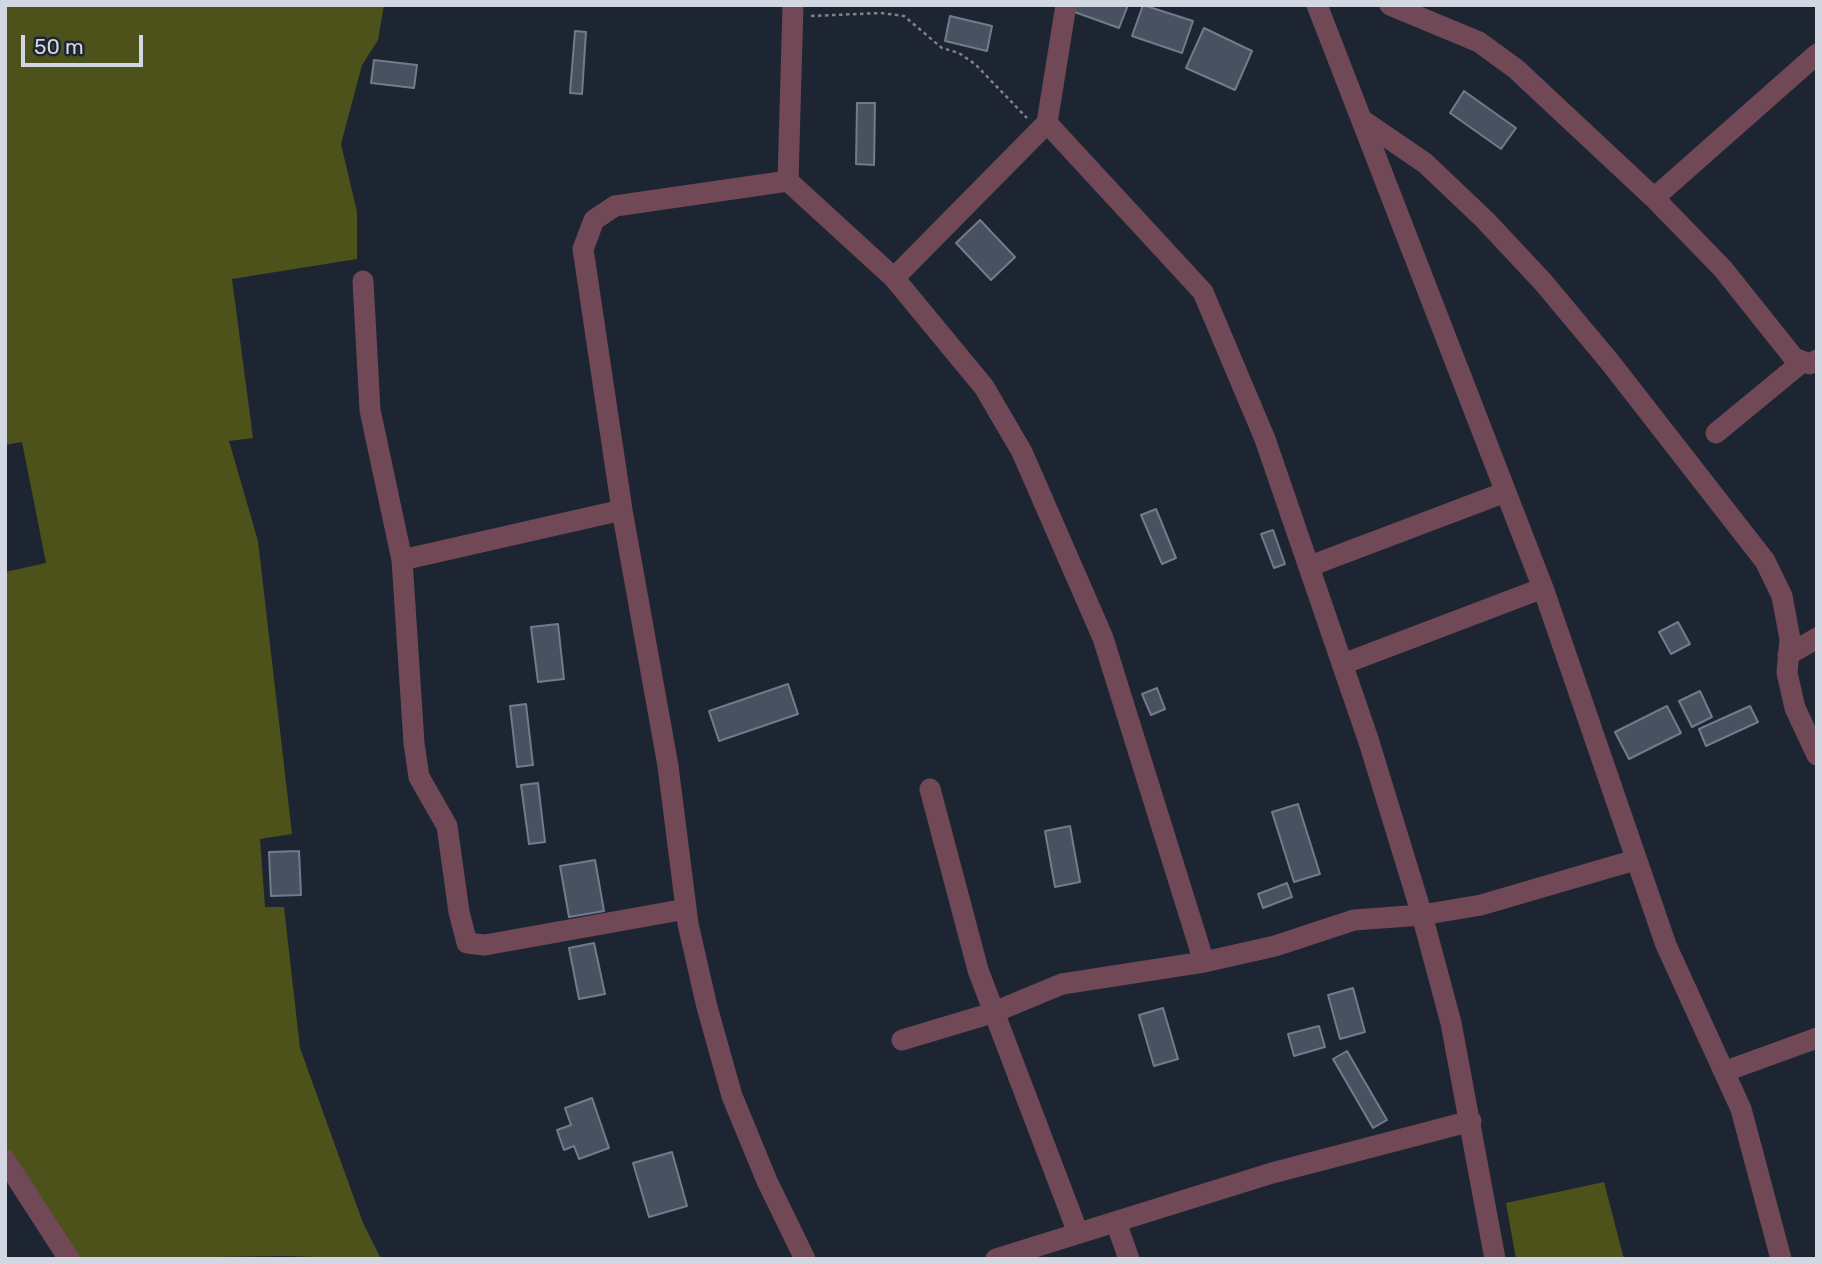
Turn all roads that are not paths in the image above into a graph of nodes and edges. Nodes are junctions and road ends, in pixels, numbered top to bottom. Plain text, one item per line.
1 (1066, 5) edge
2 (1317, 5) edge
3 (1390, 5) edge
4 (793, 11) edge
5 (1815, 58) edge
6 (1364, 122) junction
7 (1043, 127) junction
8 (788, 181) junction
9 (1654, 198) junction
10 (894, 278) junction
11 (363, 281) dead end
12 (1809, 361) edge
13 (1716, 433) dead end
14 (1503, 493) junction
15 (622, 510) junction
16 (402, 560) junction
17 (1310, 566) junction
18 (1543, 588) junction
19 (1817, 638) edge
20 (1788, 655) junction
21 (1343, 664) junction
22 (1817, 755) edge
23 (930, 789) dead end
24 (1634, 860) junction
25 (686, 909) junction
26 (1422, 915) junction
27 (1204, 962) junction
28 (992, 1013) junction
29 (1817, 1038) edge
30 (902, 1040) dead end
31 (1726, 1071) junction
32 (1471, 1121) junction
33 (5, 1160) edge
34 (1116, 1222) junction
35 (1078, 1233) junction
36 (69, 1259) edge
37 (804, 1259) edge
38 (996, 1259) edge
39 (1129, 1259) edge
40 (1495, 1259) edge
41 (1781, 1259) edge

1 - 7 street
2 - 6 street
3 - 9 street
4 - 8 street
5 - 9 street
6 - 14 street
6 - 20 street
7 - 10 street
7 - 17 street
8 - 10 street
8 - 15 street
9 - 12 street
10 - 27 street
11 - 16 street
12 - 13 street
14 - 17 street
14 - 18 street
15 - 16 street
15 - 25 street
16 - 25 street
17 - 21 street
18 - 21 street
18 - 24 street
19 - 20 street
20 - 22 street
21 - 26 street
23 - 28 street
24 - 26 street
24 - 31 street
25 - 37 street
26 - 27 street
26 - 32 street
27 - 28 street
28 - 30 street
28 - 35 street
29 - 31 street
31 - 41 street
32 - 34 street
32 - 40 street
33 - 36 street
34 - 35 street
34 - 39 street
35 - 38 street

